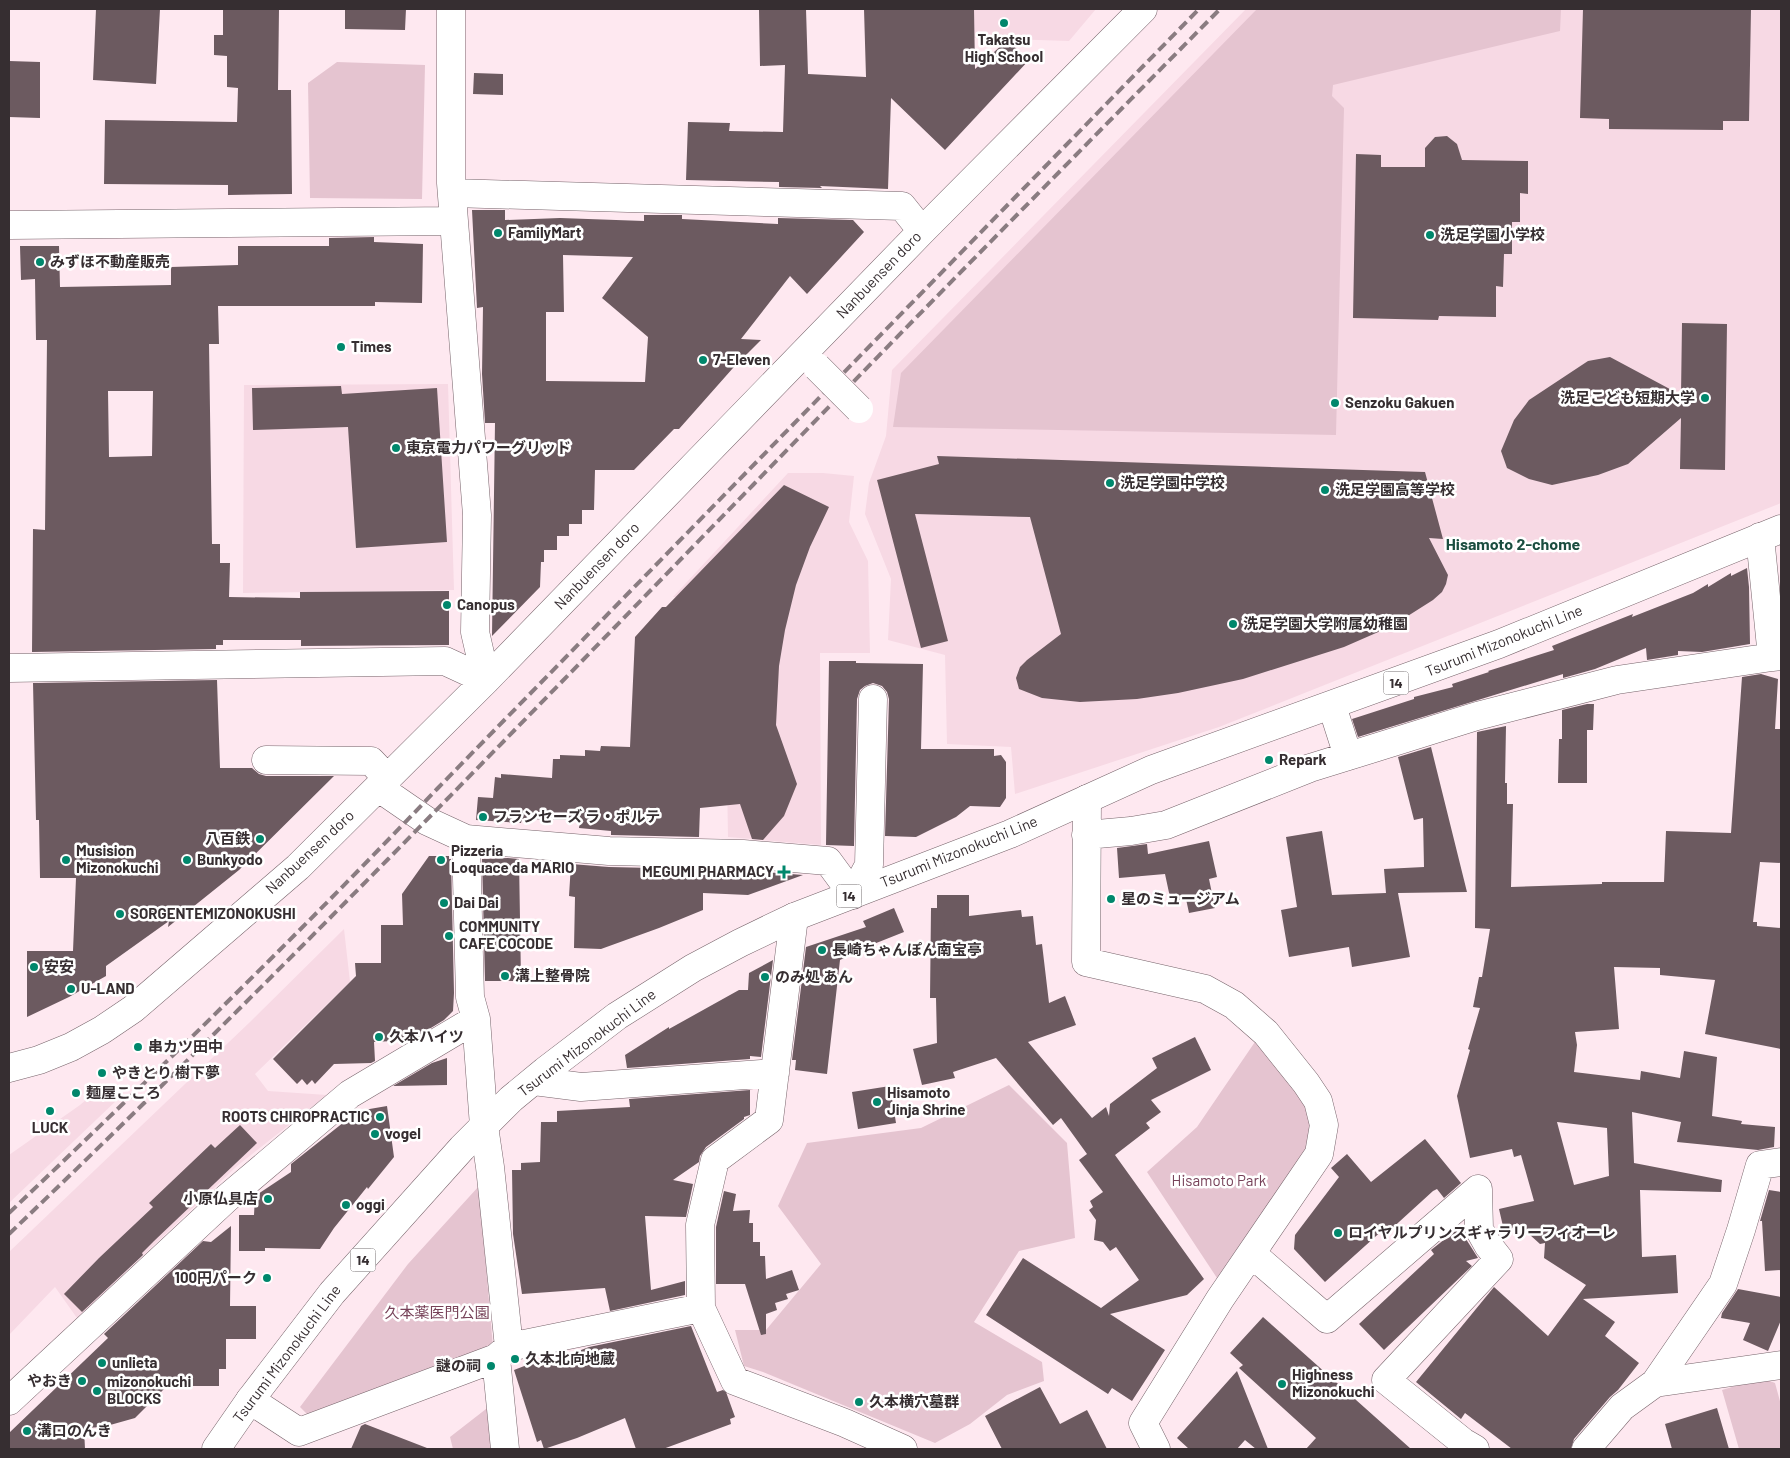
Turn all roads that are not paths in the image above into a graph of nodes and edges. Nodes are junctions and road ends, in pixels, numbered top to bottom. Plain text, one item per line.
1 (451, 9) edge
2 (1143, 9) edge
3 (452, 193) junction
4 (454, 221) junction
5 (9, 225) edge
6 (922, 231) junction
7 (817, 367) dead end
8 (859, 409) dead end
9 (1771, 533) edge
10 (1777, 656) edge
11 (9, 668) edge
12 (486, 680) junction
13 (873, 699) dead end
14 (1332, 706) junction
15 (1348, 756) junction
16 (266, 760) dead end
17 (383, 783) junction
18 (1086, 799) junction
19 (1086, 835) junction
20 (466, 839) junction
21 (853, 895) junction
22 (794, 917) junction
23 (476, 1019) junction
24 (9, 1068) edge
25 (775, 1074) junction
26 (534, 1081) junction
27 (484, 1126) junction
28 (1781, 1162) edge
29 (1252, 1254) junction
30 (702, 1308) junction
31 (502, 1353) junction
32 (1781, 1365) edge
33 (1655, 1383) junction
34 (250, 1400) junction
35 (9, 1401) edge
36 (216, 1449) edge
37 (505, 1449) edge
38 (903, 1449) edge
39 (1156, 1449) edge
40 (1475, 1449) edge
41 (1586, 1449) edge

1 - 3 street
2 - 6 street, Nanbuensen doro
3 - 4 street
3 - 6 street
4 - 5 street
4 - 12 street
6 - 12 street, Nanbuensen doro
7 - 8 street, bridge
9 - 10 street
9 - 14 street, Tsurumi Mizonokuchi Line / 14
10 - 15 street
11 - 12 street
12 - 17 street, Nanbuensen doro
13 - 21 street
14 - 15 street
14 - 18 street, Tsurumi Mizonokuchi Line / 14
15 - 19 street
16 - 17 street
17 - 20 street
17 - 24 street, Nanbuensen doro
18 - 19 street
18 - 21 street, Tsurumi Mizonokuchi Line / 14
19 - 29 street
20 - 21 street
20 - 23 street
21 - 22 street, Tsurumi Mizonokuchi Line / 14
22 - 25 street
22 - 26 street, Tsurumi Mizonokuchi Line / 14
23 - 27 street
23 - 35 street
25 - 26 street
25 - 30 street
26 - 27 street, Tsurumi Mizonokuchi Line / 14
27 - 31 street
27 - 34 street, Tsurumi Mizonokuchi Line / 14
28 - 33 street
29 - 39 street
29 - 40 street
30 - 31 street
30 - 38 street
31 - 34 street
31 - 37 street
32 - 33 street
33 - 41 street
34 - 36 street, Tsurumi Mizonokuchi Line / 14

